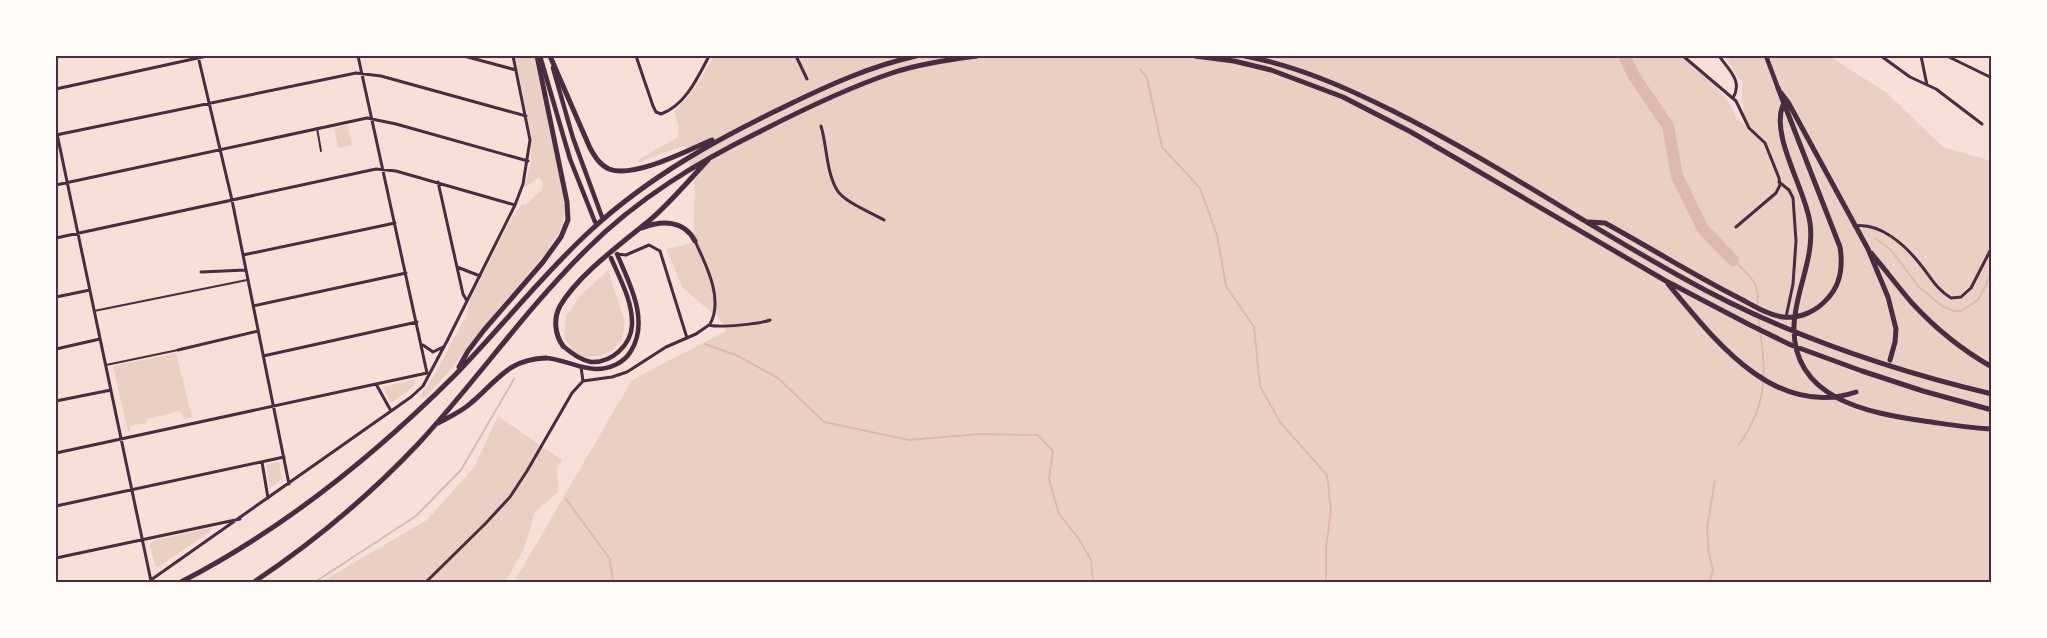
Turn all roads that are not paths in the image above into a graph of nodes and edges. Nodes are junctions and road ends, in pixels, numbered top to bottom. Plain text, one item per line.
1 (199, 56) edge
2 (207, 56) edge
3 (358, 56) edge
4 (464, 56) edge
5 (513, 56) edge
6 (538, 56) edge
7 (550, 56) edge
8 (637, 56) edge
9 (708, 56) edge
10 (796, 56) edge
11 (916, 56) edge
12 (977, 56) edge
13 (1195, 56) edge
14 (1245, 56) edge
15 (1683, 56) edge
16 (1719, 56) edge
17 (1766, 56) edge
18 (1881, 56) edge
19 (1922, 56) edge
20 (1947, 56) edge
21 (516, 70) junction
22 (362, 73) junction
23 (1992, 78) edge
24 (807, 79) dead end
25 (1927, 86) junction
26 (1778, 88) junction
27 (56, 89) edge
28 (1733, 98) junction
29 (210, 104) junction
30 (1783, 105) junction
31 (526, 116) junction
32 (372, 118) junction
33 (1982, 124) dead end
34 (821, 126) dead end
35 (317, 128) junction
36 (56, 129) edge
37 (736, 131) junction
38 (56, 135) edge
39 (220, 149) junction
40 (321, 151) dead end
41 (712, 156) junction
42 (528, 161) junction
43 (383, 169) junction
44 (67, 182) junction
45 (438, 182) junction
46 (1779, 182) junction
47 (56, 185) edge
48 (232, 200) junction
49 (515, 205) junction
50 (602, 217) dead end
51 (884, 220) dead end
52 (595, 222) dead end
53 (1587, 222) junction
54 (395, 223) junction
55 (1854, 226) junction
56 (1736, 227) dead end
57 (638, 229) junction
58 (78, 232) junction
59 (56, 238) edge
60 (695, 241) joint
61 (1992, 247) edge
62 (1868, 249) junction
63 (617, 254) joint
64 (243, 255) junction
65 (611, 258) dead end
66 (456, 267) junction
67 (246, 270) junction
68 (201, 272) dead end
69 (406, 273) junction
70 (480, 276) junction
71 (248, 279) junction
72 (1666, 281) junction
73 (90, 290) junction
74 (56, 297) edge
75 (467, 301) junction
76 (253, 306) junction
77 (94, 310) junction
78 (1786, 318) junction
79 (770, 320) dead end
80 (417, 322) junction
81 (709, 325) junction
82 (258, 331) junction
83 (687, 338) junction
84 (100, 339) junction
85 (447, 341) junction
86 (422, 344) junction
87 (563, 346) joint
88 (56, 349) edge
89 (178, 350) joint
90 (263, 356) junction
91 (546, 358) joint
92 (1890, 360) dead end
93 (106, 365) junction
94 (581, 367) junction
95 (1992, 367) edge
96 (427, 375) junction
97 (454, 375) junction
98 (583, 381) junction
99 (376, 384) junction
100 (111, 390) junction
101 (1856, 392) dead end
102 (1992, 394) edge
103 (56, 401) edge
104 (273, 406) junction
105 (1992, 410) edge
106 (391, 411) junction
107 (434, 426) junction
108 (1992, 429) edge
109 (122, 440) junction
110 (56, 453) edge
111 (284, 457) junction
112 (262, 462) junction
113 (289, 484) junction
114 (133, 490) junction
115 (269, 499) junction
116 (56, 506) edge
117 (241, 518) junction
118 (143, 538) junction
119 (56, 558) edge
120 (149, 582) edge
121 (180, 582) edge
122 (254, 582) edge
123 (426, 582) edge

1 - 2 street
1 - 27 street
1 - 29 street
3 - 22 street
4 - 21 street
5 - 21 street
6 - 52 main road
6 - 97 highway
7 - 37 highway
7 - 50 main road
8 - 9 street
10 - 24 street
11 - 37 highway
12 - 41 highway
13 - 72 highway
14 - 53 highway
15 - 28 street
16 - 28 street
17 - 26 main road
18 - 25 street
19 - 25 street
20 - 23 street
21 - 31 street
22 - 29 street
22 - 31 street
22 - 32 street
25 - 33 street
26 - 30 highway
26 - 55 highway
28 - 46 street
29 - 38 street
29 - 39 street
30 - 78 highway
30 - 108 highway
31 - 42 street
32 - 35 street
32 - 42 street
32 - 43 street
34 - 51 street
35 - 39 street
35 - 40 street
36 - 38 street
37 - 97 highway
38 - 44 street
39 - 44 street
39 - 48 street
41 - 57 highway
41 - 107 highway
42 - 49 street
43 - 45 street
43 - 48 street
43 - 54 street
44 - 47 street
44 - 58 street
45 - 49 street
45 - 66 street
46 - 56 street
46 - 78 street
48 - 58 street
48 - 64 street
49 - 70 street
53 - 78 highway
53 - 102 highway
54 - 64 street
54 - 69 street
55 - 61 street
55 - 62 highway
57 - 60 highway
57 - 87 highway
58 - 59 street
58 - 73 street
60 - 81 street
62 - 92 highway
62 - 95 highway
63 - 83 street
63 - 94 main road
64 - 67 street
65 - 87 main road
66 - 70 street
66 - 75 street
67 - 68 street
67 - 71 street
69 - 76 street
69 - 80 street
70 - 75 street
71 - 76 street
71 - 77 street
72 - 101 highway
72 - 105 highway
73 - 74 street
73 - 77 street
75 - 85 street
76 - 82 street
77 - 84 street
79 - 81 street
80 - 86 street
80 - 90 street
81 - 83 street
82 - 89 street
82 - 90 street
83 - 98 street
84 - 88 street
84 - 93 street
85 - 86 street
85 - 96 street
86 - 96 street
89 - 93 street
90 - 104 street
91 - 94 main road
91 - 107 highway
93 - 100 street
94 - 98 street
96 - 99 street
96 - 106 street
97 - 121 highway
98 - 123 street
99 - 104 street
99 - 106 street
100 - 103 street
100 - 109 street
104 - 109 street
104 - 111 street
106 - 113 street
107 - 122 highway
109 - 110 street
109 - 114 street
111 - 112 street
111 - 113 street
112 - 114 street
112 - 115 street
113 - 115 street
114 - 116 street
114 - 118 street
115 - 117 street
117 - 118 street
117 - 120 street
118 - 119 street
118 - 120 street

